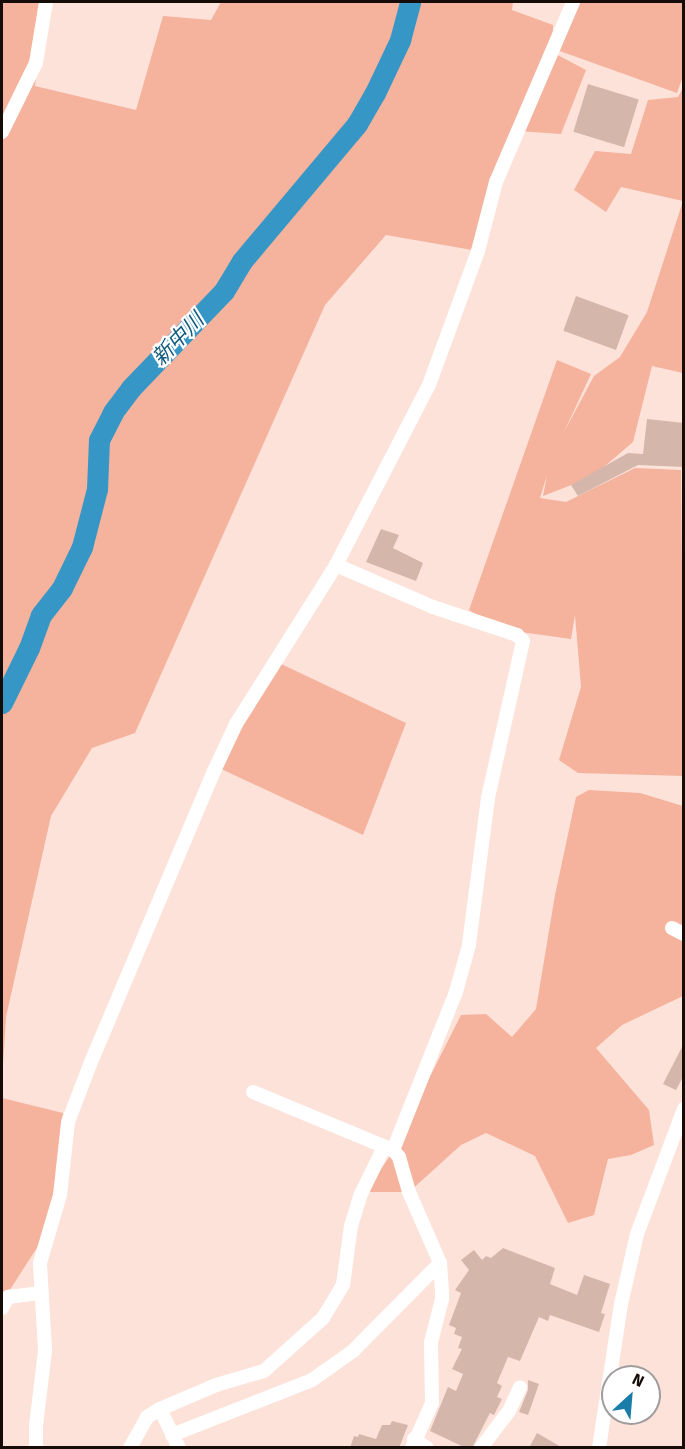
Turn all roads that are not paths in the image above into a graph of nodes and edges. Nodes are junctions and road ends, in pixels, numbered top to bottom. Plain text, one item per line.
1 (46, 2) edge
2 (573, 2) edge
3 (2, 132) edge
4 (336, 565) junction
5 (253, 1092) dead end
6 (684, 1109) edge
7 (389, 1148) junction
8 (440, 1263) junction
9 (42, 1293) junction
10 (2, 1308) edge
11 (520, 1387) dead end
12 (160, 1409) junction
13 (172, 1435) junction
14 (413, 1443) edge
15 (36, 1448) edge
16 (129, 1448) edge
17 (180, 1448) edge
18 (427, 1448) edge
19 (481, 1448) edge
20 (599, 1448) edge

1 - 3 street
2 - 4 street
4 - 7 street
4 - 9 street
5 - 7 street
6 - 20 street
7 - 8 street
7 - 12 street
8 - 13 street
8 - 14 street
9 - 10 street
9 - 15 street
11 - 19 street
12 - 13 street
12 - 16 street
13 - 17 street
14 - 18 street

